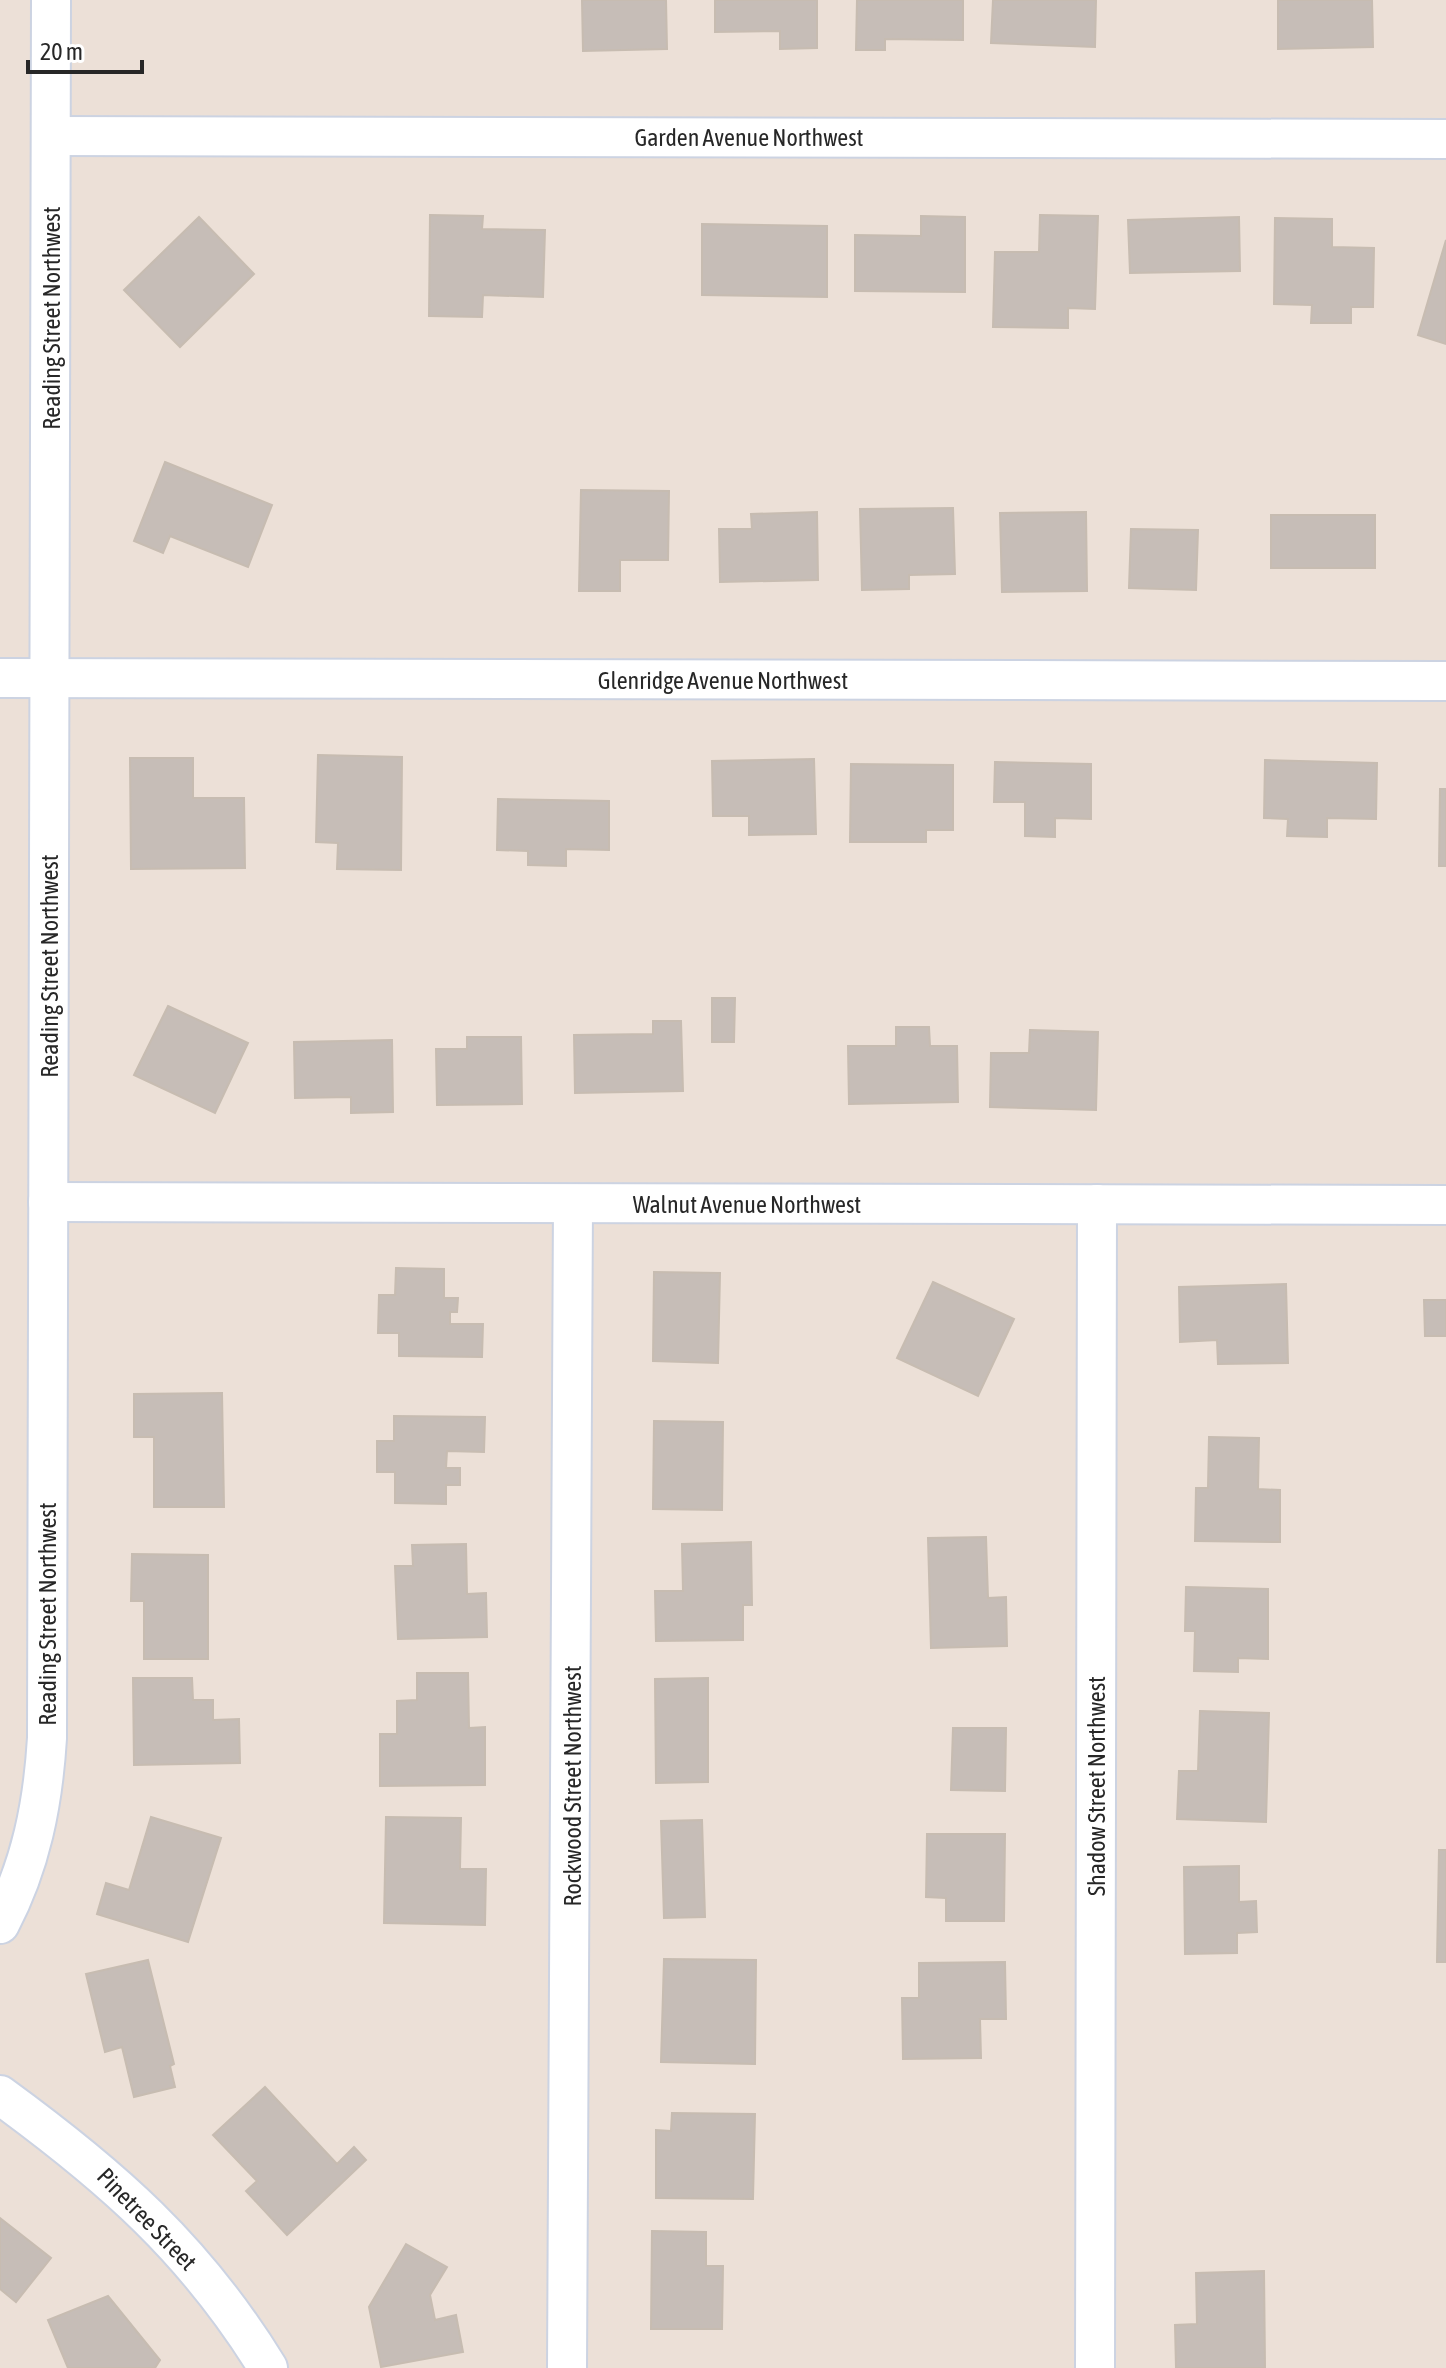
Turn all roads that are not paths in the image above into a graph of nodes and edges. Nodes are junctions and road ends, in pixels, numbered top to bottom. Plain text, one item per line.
1 (51, 0) edge
2 (51, 136) junction
3 (1446, 139) edge
4 (0, 678) edge
5 (50, 678) junction
6 (1446, 681) edge
7 (48, 1202) junction
8 (573, 1204) junction
9 (1097, 1204) junction
10 (1446, 1205) edge
11 (0, 1924) edge
12 (0, 2095) edge
13 (268, 2368) edge
14 (567, 2368) edge
15 (1095, 2368) edge

1 - 2 street, Reading Street Northwest
2 - 3 street, Garden Avenue Northwest
2 - 5 street, Reading Street Northwest
4 - 5 street, Glenridge Avenue Northwest
5 - 6 street, Glenridge Avenue Northwest
5 - 7 street, Reading Street Northwest
7 - 8 street, Walnut Avenue Northwest
7 - 11 street, Reading Street Northwest
8 - 9 street, Walnut Avenue Northwest
8 - 14 street, Rockwood Street Northwest
9 - 10 street, Walnut Avenue Northwest
9 - 15 street, Shadow Street Northwest
12 - 13 street, Pinetree Street

